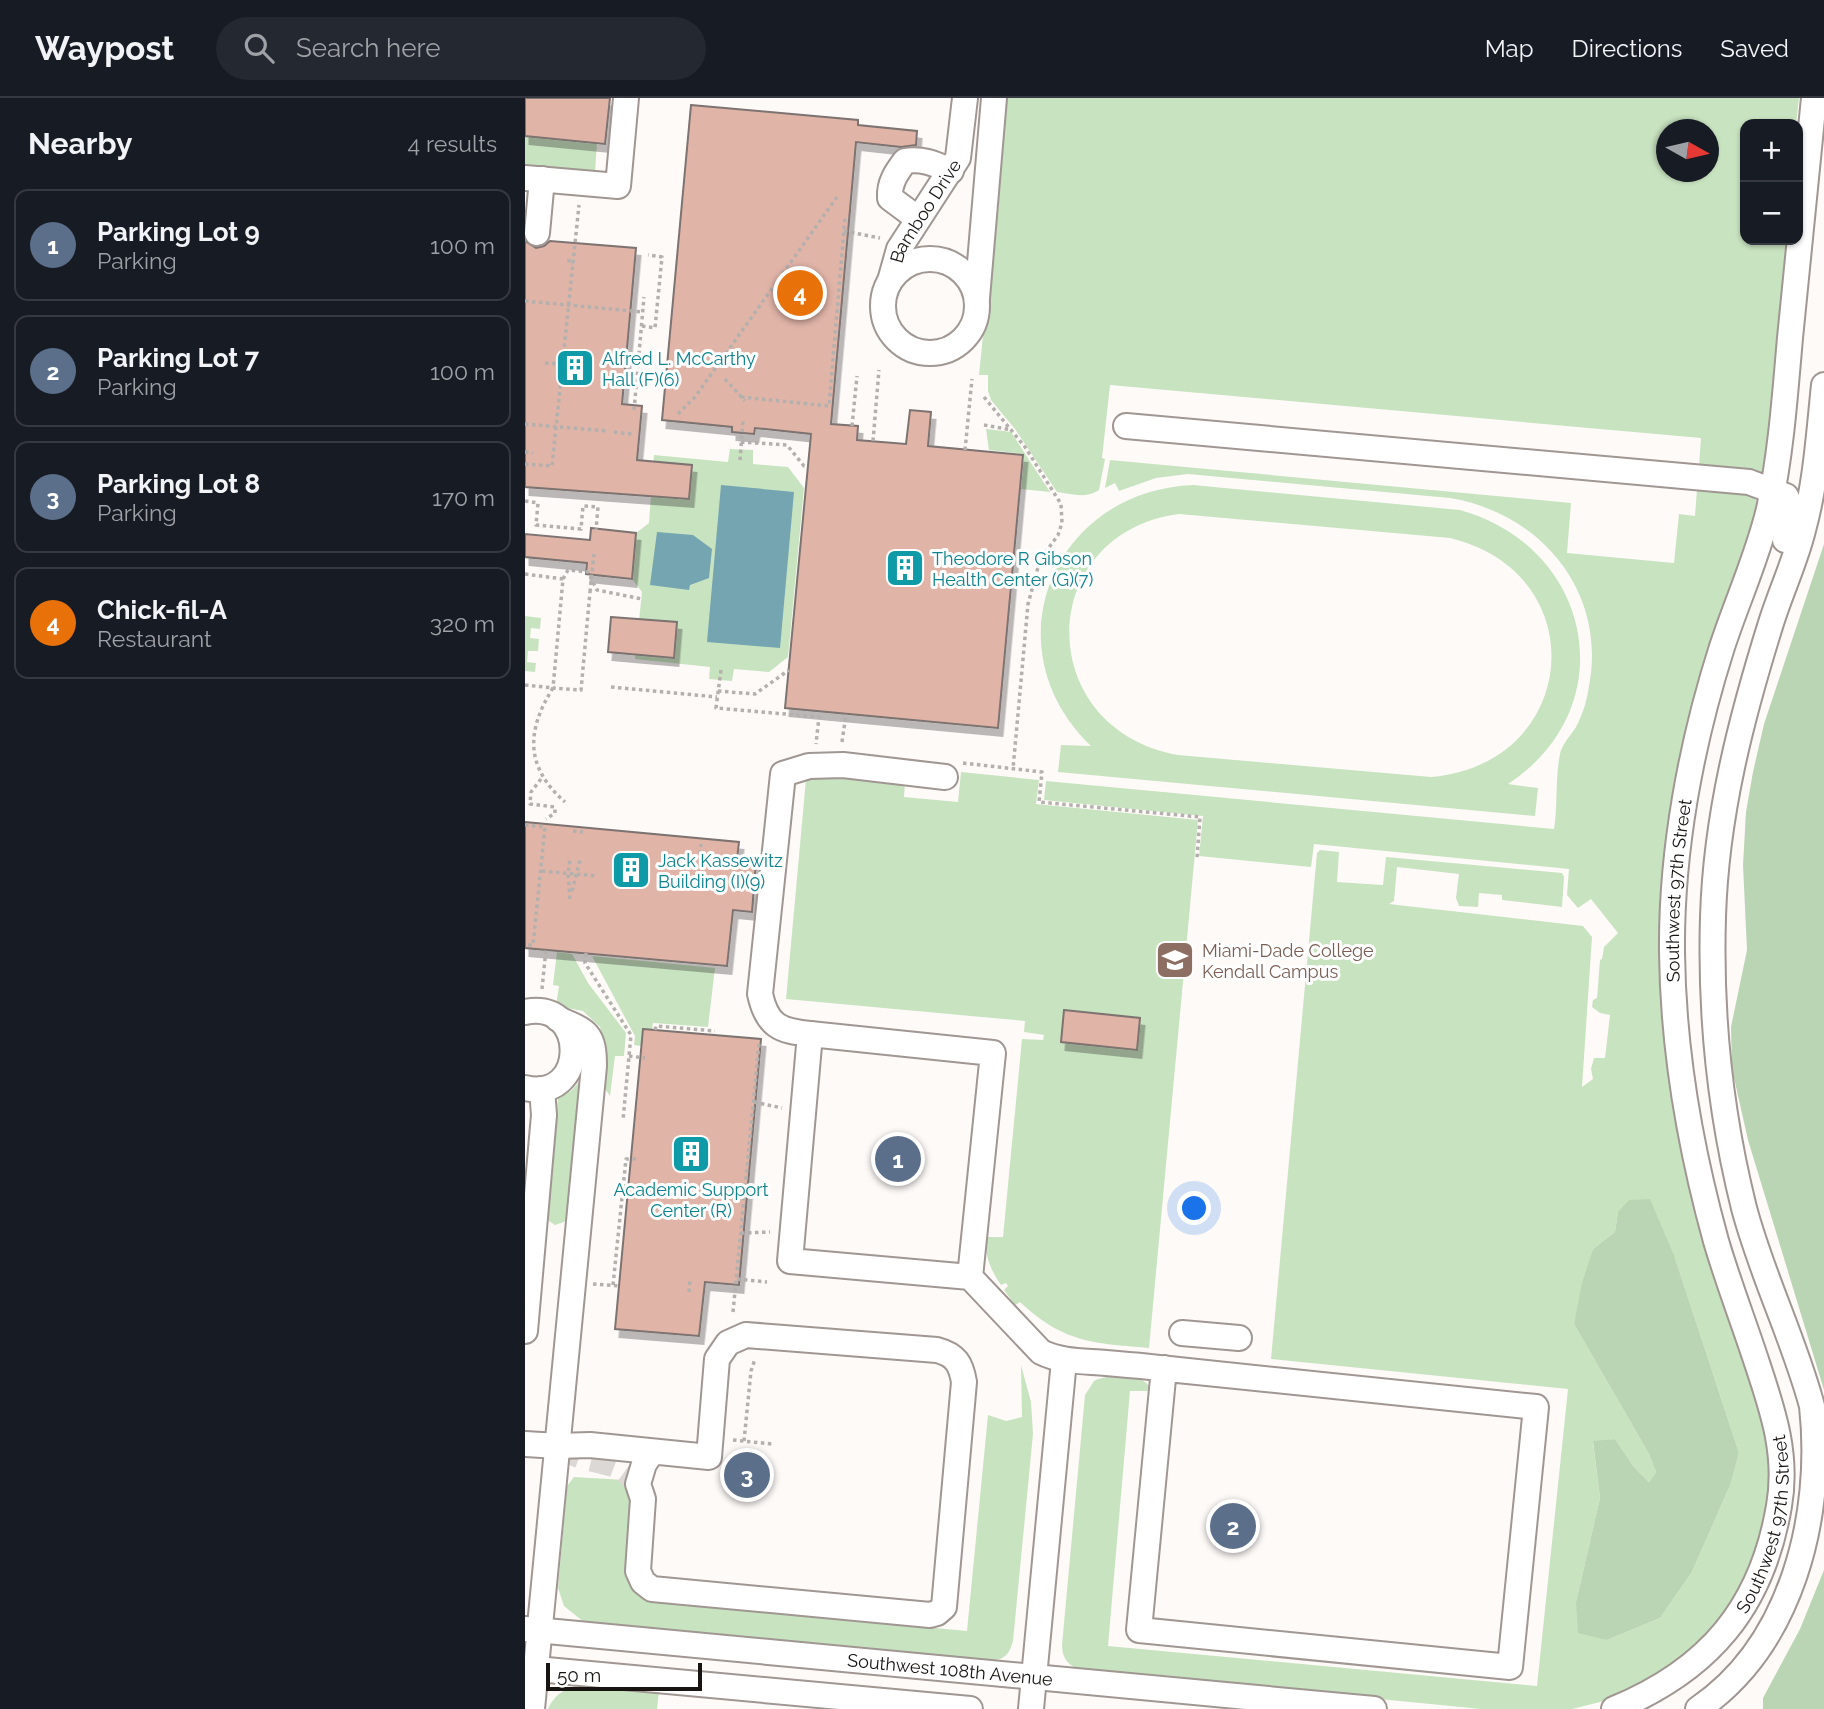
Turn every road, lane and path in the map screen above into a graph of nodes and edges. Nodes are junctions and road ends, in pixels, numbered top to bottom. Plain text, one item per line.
1 (626, 98) edge
2 (965, 98) edge
3 (994, 98) edge
4 (1814, 98) edge
5 (951, 171) junction
6 (534, 178) edge
7 (837, 197) dead end
8 (579, 200) dead end
9 (845, 218) dead end
10 (917, 218) junction
11 (844, 231) junction
12 (537, 233) dead end
13 (885, 239) dead end
14 (648, 255) dead end
15 (569, 259) dead end
16 (573, 263) junction
17 (889, 284) junction
18 (644, 297) dead end
19 (525, 300) edge
20 (977, 302) junction
21 (569, 305) junction
22 (643, 312) junction
23 (642, 326) junction
24 (545, 363) dead end
25 (563, 364) junction
26 (879, 370) dead end
27 (857, 376) dead end
28 (725, 379) dead end
29 (972, 379) dead end
30 (1824, 385) edge
31 (984, 397) dead end
32 (634, 410) dead end
33 (678, 414) dead end
34 (743, 421) dead end
35 (525, 424) edge
36 (984, 425) dead end
37 (852, 426) dead end
38 (1126, 426) dead end
39 (556, 427) junction
40 (1012, 430) junction
41 (607, 432) dead end
42 (614, 432) dead end
43 (632, 434) dead end
44 (873, 441) dead end
45 (741, 442) junction
46 (965, 450) dead end
47 (525, 452) edge
48 (533, 453) dead end
49 (740, 460) dead end
50 (525, 464) edge
51 (808, 466) dead end
52 (1772, 489) junction
53 (525, 501) edge
54 (596, 530) dead end
55 (594, 554) dead end
56 (525, 575) edge
57 (563, 579) junction
58 (642, 599) dead end
59 (1772, 619) junction
60 (721, 670) dead end
61 (789, 670) dead end
62 (525, 685) edge
63 (611, 687) dead end
64 (553, 688) junction
65 (718, 694) junction
66 (846, 714) dead end
67 (839, 765) junction
68 (814, 766) junction
69 (1013, 769) junction
70 (945, 777) joint
71 (541, 779) junction
72 (565, 802) dead end
73 (546, 819) dead end
74 (525, 825) edge
75 (573, 831) dead end
76 (583, 832) dead end
77 (701, 844) dead end
78 (700, 854) dead end
79 (1197, 858) dead end
80 (571, 859) dead end
81 (580, 860) dead end
82 (542, 871) dead end
83 (568, 874) junction
84 (580, 875) junction
85 (597, 876) dead end
86 (582, 884) dead end
87 (571, 893) junction
88 (571, 899) dead end
89 (525, 945) edge
90 (546, 949) dead end
91 (586, 953) dead end
92 (533, 1004) edge
93 (558, 1019) junction
94 (655, 1030) dead end
95 (715, 1031) dead end
96 (810, 1034) junction
97 (759, 1044) dead end
98 (629, 1056) junction
99 (645, 1058) dead end
100 (619, 1064) dead end
101 (628, 1065) junction
102 (533, 1089) edge
103 (1685, 1099) junction
104 (754, 1102) junction
105 (779, 1107) dead end
106 (623, 1120) dead end
107 (636, 1159) dead end
108 (1739, 1182) junction
109 (767, 1232) dead end
110 (741, 1233) junction
111 (530, 1239) edge
112 (575, 1244) junction
113 (970, 1277) junction
114 (737, 1279) junction
115 (690, 1280) dead end
116 (767, 1282) dead end
117 (601, 1284) dead end
118 (613, 1285) junction
119 (619, 1286) dead end
120 (689, 1292) dead end
121 (733, 1312) dead end
122 (525, 1331) edge
123 (1182, 1333) dead end
124 (1239, 1338) dead end
125 (1064, 1360) junction
126 (1164, 1368) junction
127 (751, 1371) dead end
128 (722, 1439) dead end
129 (744, 1441) junction
130 (525, 1444) edge
131 (772, 1444) dead end
132 (558, 1446) junction
133 (652, 1452) junction
134 (533, 1630) edge
135 (530, 1669) edge
136 (1034, 1677) junction
137 (532, 1709) edge
138 (970, 1709) edge
139 (1031, 1709) edge
140 (1374, 1709) edge
141 (1614, 1709) edge
142 (1699, 1709) edge

1 - 6 street
2 - 5 street, Bamboo Drive
3 - 20 street, Bamboo Drive
4 - 52 street, Southwest 97th Street
5 - 10 street, Bamboo Drive
5 - 10 street
6 - 12 street
7 - 33 path
8 - 16 path
9 - 11 path
10 - 17 street, Bamboo Drive
11 - 13 path
11 - 28 path
14 - 23 path
15 - 16 path
16 - 21 path
17 - 20 street, Bamboo Drive
17 - 20 street, Bamboo Drive
18 - 22 path
19 - 21 path
21 - 22 path
21 - 25 path
22 - 23 path
23 - 32 path
24 - 25 path
25 - 39 path
26 - 44 path
27 - 37 path
29 - 46 path
30 - 59 street, Southwest 97th Street
31 - 40 path
34 - 45 path
35 - 39 path
36 - 40 path
38 - 52 street
39 - 41 path
39 - 50 path
40 - 69 path
42 - 43 path
45 - 49 path
45 - 51 path
47 - 48 path
52 - 59 street
52 - 103 street, Southwest 97th Street
53 - 54 path
55 - 64 path, bridge
56 - 57 path
57 - 58 path
57 - 64 path
59 - 108 street, Southwest 97th Street
60 - 65 path
61 - 65 path
62 - 64 path
63 - 65 path
64 - 71 path
65 - 68 path
66 - 67 path
67 - 68 street
67 - 70 street
68 - 96 street
69 - 70 path
69 - 79 path
71 - 72 path
71 - 73 path
74 - 89 path
75 - 76 path
77 - 78 path
80 - 83 path
81 - 84 path
82 - 83 path
83 - 84 path
83 - 87 path
84 - 85 path
84 - 86 path
84 - 87 path
87 - 88 path
90 - 92 path
91 - 98 path
92 - 93 street
93 - 102 street
93 - 112 street
94 - 95 path
96 - 113 street
96 - 113 street
97 - 104 path
98 - 99 path
98 - 101 path
100 - 101 path
101 - 106 path
102 - 111 street
103 - 108 street
103 - 141 street, Southwest 97th Street
104 - 105 path
104 - 110 path
107 - 118 path
108 - 142 street, Southwest 97th Street
109 - 110 path
110 - 114 path
111 - 112 street
111 - 122 street
112 - 132 street
113 - 125 street
114 - 116 path
114 - 121 path
115 - 120 path
117 - 118 path
118 - 119 path
123 - 124 street
125 - 126 street
125 - 136 street
126 - 126 street
127 - 129 path
128 - 129 path
129 - 131 path
130 - 132 street
132 - 133 street
132 - 134 street
133 - 133 street
134 - 135 street
134 - 136 street, Southwest 108th Avenue
135 - 137 street
135 - 138 street, Southwest 108th Avenue
136 - 139 street
136 - 140 street, Southwest 108th Avenue

